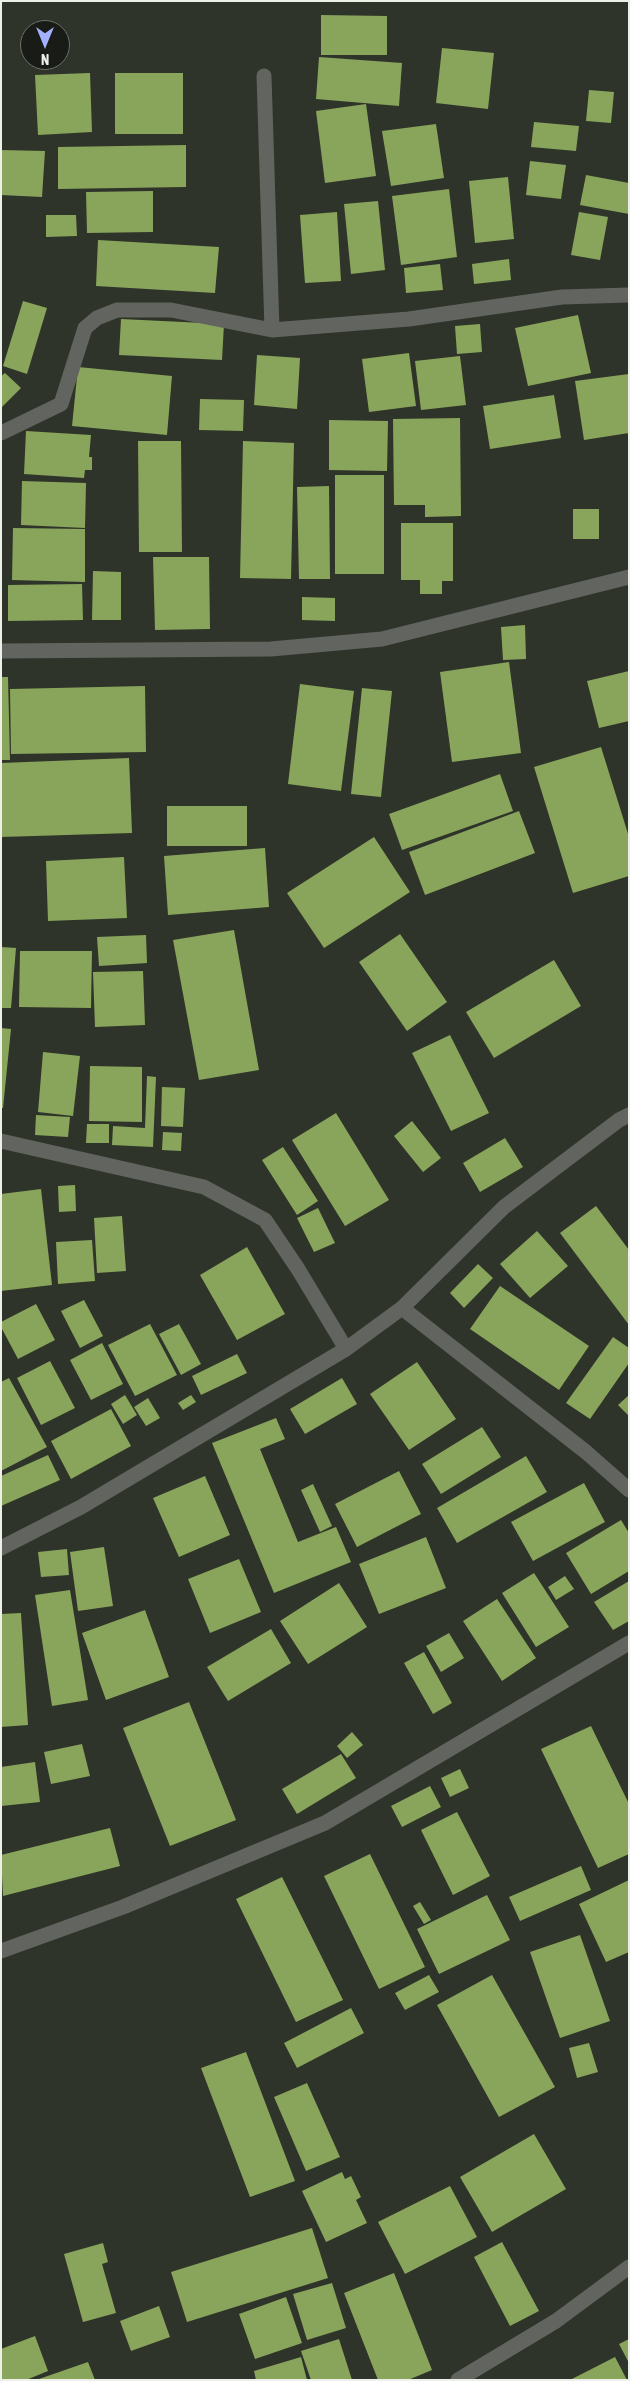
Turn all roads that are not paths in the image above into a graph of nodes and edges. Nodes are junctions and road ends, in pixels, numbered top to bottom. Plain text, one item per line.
1 (264, 76) dead end
2 (629, 295) edge
3 (272, 330) junction
4 (1, 433) edge
5 (629, 577) edge
6 (1, 651) edge
7 (629, 1115) edge
8 (1, 1141) edge
9 (402, 1308) junction
10 (346, 1349) junction
11 (629, 1490) edge
12 (1, 1548) edge
13 (629, 1643) edge
14 (1, 1951) edge
15 (629, 2267) edge
16 (458, 2380) edge

1 - 3 street
2 - 3 street
3 - 4 street
5 - 6 street
7 - 9 street
8 - 10 street
9 - 10 street
9 - 11 street
10 - 12 street
13 - 14 street
15 - 16 street

